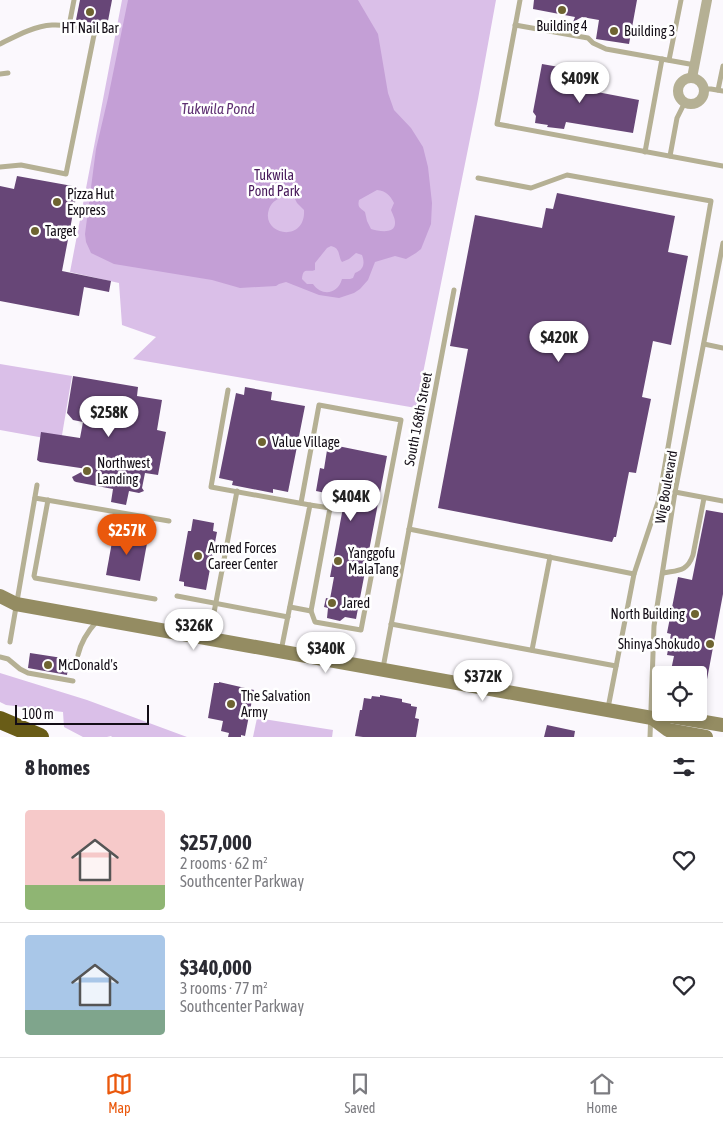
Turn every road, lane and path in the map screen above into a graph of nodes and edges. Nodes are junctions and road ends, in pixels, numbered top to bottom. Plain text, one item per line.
1 (74, 0) edge
2 (520, 0) edge
3 (681, 0) edge
4 (707, 0) edge
5 (515, 25) junction
6 (69, 26) junction
7 (0, 44) edge
8 (662, 59) junction
9 (669, 60) junction
10 (694, 64) junction
11 (723, 66) edge
12 (8, 73) dead end
13 (0, 74) edge
14 (692, 78) junction
15 (704, 90) junction
16 (721, 91) edge
17 (685, 102) junction
18 (645, 152) junction
19 (670, 156) junction
20 (723, 166) edge
21 (0, 167) edge
22 (478, 178) dead end
23 (723, 243) edge
24 (454, 290) dead end
25 (704, 344) junction
26 (723, 348) edge
27 (228, 390) dead end
28 (37, 485) dead end
29 (237, 491) junction
30 (676, 492) junction
31 (35, 498) junction
32 (704, 498) junction
33 (48, 500) junction
34 (723, 501) edge
35 (301, 503) junction
36 (310, 505) junction
37 (169, 521) dead end
38 (409, 529) junction
39 (550, 557) junction
40 (663, 573) junction
41 (634, 574) junction
42 (0, 596) edge
43 (177, 596) dead end
44 (155, 599) dead end
45 (16, 604) junction
46 (216, 604) junction
47 (290, 607) junction
48 (0, 610) edge
49 (311, 611) junction
50 (288, 617) junction
51 (98, 619) junction
52 (391, 624) junction
53 (209, 639) junction
54 (10, 642) dead end
55 (532, 650) junction
56 (281, 652) junction
57 (78, 655) dead end
58 (0, 657) edge
59 (616, 666) junction
60 (652, 666) edge
61 (383, 669) junction
62 (73, 681) dead end
63 (608, 710) junction
64 (652, 718) joint
65 (0, 720) edge
66 (656, 721) edge
67 (699, 721) edge
68 (723, 725) edge
69 (40, 737) edge
70 (650, 737) edge
71 (706, 737) edge

1 - 6 lane
2 - 5 lane
3 - 9 lane
4 - 10 street
5 - 8 lane
5 - 18 lane
6 - 7 lane
6 - 21 lane
8 - 9 lane
8 - 18 lane
9 - 10 lane
10 - 14 street
11 - 16 lane
12 - 13 lane
14 - 15 street
14 - 17 street
15 - 16 lane
15 - 17 street
17 - 19 lane
18 - 19 lane
19 - 20 lane
22 - 41 lane
23 - 25 lane, Wig Boulevard
24 - 38 lane, South 168th Street
25 - 26 lane
25 - 30 lane, Wig Boulevard
27 - 29 lane
28 - 31 lane
29 - 35 lane
29 - 46 lane
30 - 32 lane
30 - 40 lane, Wig Boulevard
31 - 33 lane
31 - 45 lane
32 - 34 lane
32 - 40 lane
33 - 37 lane
33 - 44 lane
35 - 36 lane
35 - 49 lane
36 - 47 lane
36 - 49 lane
38 - 39 lane
38 - 52 lane, South 168th Street
39 - 41 lane
39 - 55 lane
40 - 60 lane, Wig Boulevard
41 - 59 lane
42 - 45 main road
43 - 46 lane
45 - 48 main road
45 - 51 main road
45 - 54 lane
46 - 50 lane
46 - 53 lane
47 - 49 lane
47 - 50 lane
50 - 56 lane
51 - 53 main road
51 - 57 lane
52 - 55 lane
52 - 61 lane, South 168th Street
53 - 56 main road
55 - 59 lane
56 - 61 main road
58 - 62 lane
59 - 63 lane
61 - 63 main road
63 - 64 main road
64 - 70 lane, Wig Boulevard
65 - 69 highway
66 - 71 main road
67 - 68 main road

